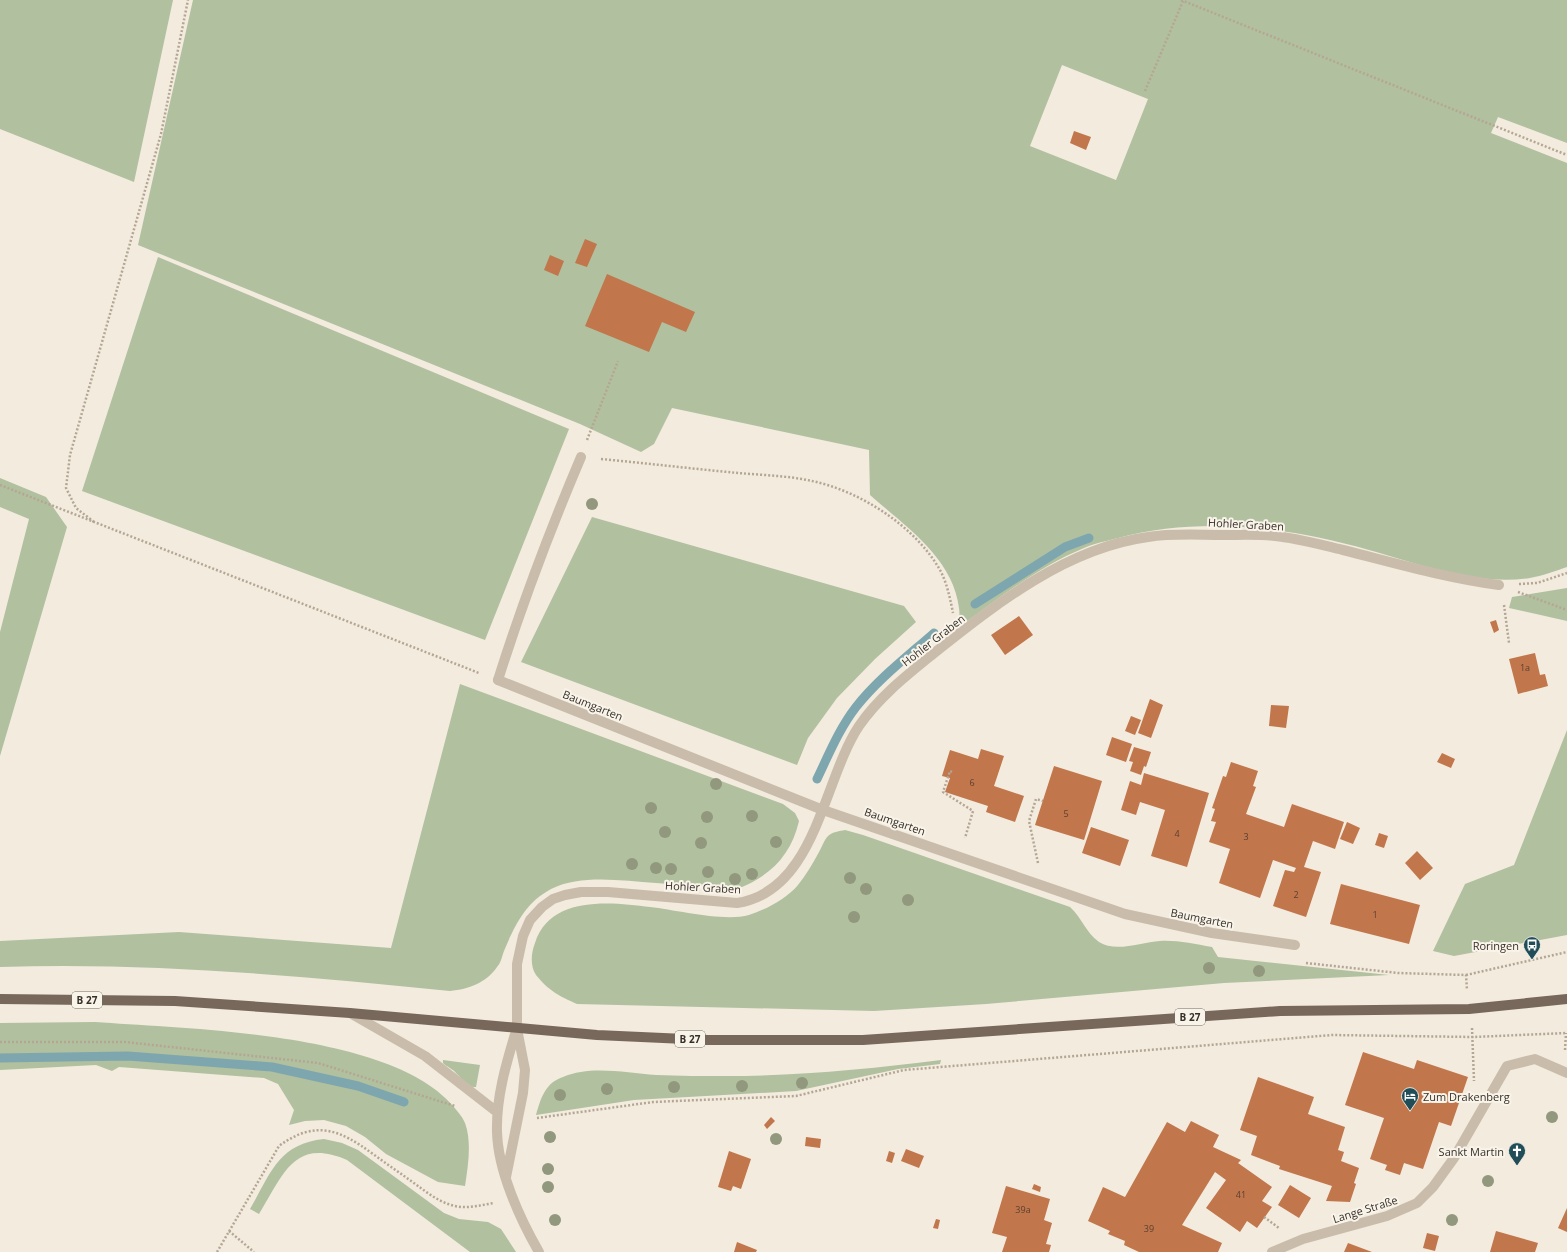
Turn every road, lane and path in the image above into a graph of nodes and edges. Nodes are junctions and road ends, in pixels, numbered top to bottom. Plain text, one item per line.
1 (188, 0) edge
2 (1182, 0) edge
3 (1145, 91) dead end
4 (1567, 155) edge
5 (618, 361) dead end
6 (589, 432) dead end
7 (581, 457) joint
8 (0, 485) edge
9 (94, 522) junction
10 (1567, 574) edge
11 (1498, 585) junction
12 (1567, 610) edge
13 (957, 635) junction
14 (1509, 643) dead end
15 (498, 680) junction
16 (952, 772) dead end
17 (1043, 801) dead end
18 (822, 810) junction
19 (959, 856) junction
20 (1043, 885) junction
21 (1296, 945) dead end
22 (1567, 952) edge
23 (1299, 962) dead end
24 (1466, 975) junction
25 (0, 999) edge
26 (1567, 999) edge
27 (1469, 1009) junction
28 (350, 1013) junction
29 (517, 1029) junction
30 (1566, 1032) edge
31 (1473, 1037) junction
32 (0, 1042) edge
33 (1565, 1050) dead end
34 (1567, 1073) edge
35 (1487, 1100) junction
36 (456, 1106) dead end
37 (497, 1112) junction
38 (519, 1115) junction
39 (506, 1177) junction
40 (512, 1200) junction
41 (229, 1231) junction
42 (217, 1252) edge
43 (254, 1252) edge
44 (539, 1252) edge
45 (1272, 1252) edge

1 - 9 path
2 - 3 path
2 - 4 path
5 - 6 path
7 - 13 path
7 - 15 street
8 - 9 path
9 - 15 path
10 - 11 path
11 - 12 path
11 - 13 street, Hohler Graben
11 - 14 path
13 - 18 street, Hohler Graben
15 - 18 street, Baumgarten
16 - 19 path
17 - 20 path
18 - 19 street, Baumgarten
18 - 29 street, Hohler Graben
19 - 20 street, Baumgarten
20 - 21 street, Baumgarten
22 - 24 path
23 - 24 path
24 - 27 path
25 - 28 main road, B 27
26 - 27 main road, B 27
27 - 29 main road, B 27
27 - 31 path
28 - 29 main road, B 27
28 - 37 street
29 - 37 street, Hohler Graben
29 - 38 street, Hohler Graben
30 - 31 path
30 - 33 path
31 - 35 path
31 - 38 path
32 - 36 path
34 - 35 street, Lange Straße
35 - 45 street, Lange Straße
37 - 39 street, Hohler Graben
38 - 39 street, Hohler Graben
39 - 40 street, Hohler Graben
40 - 41 path
40 - 44 street, Hohler Graben
41 - 42 path
41 - 43 path

